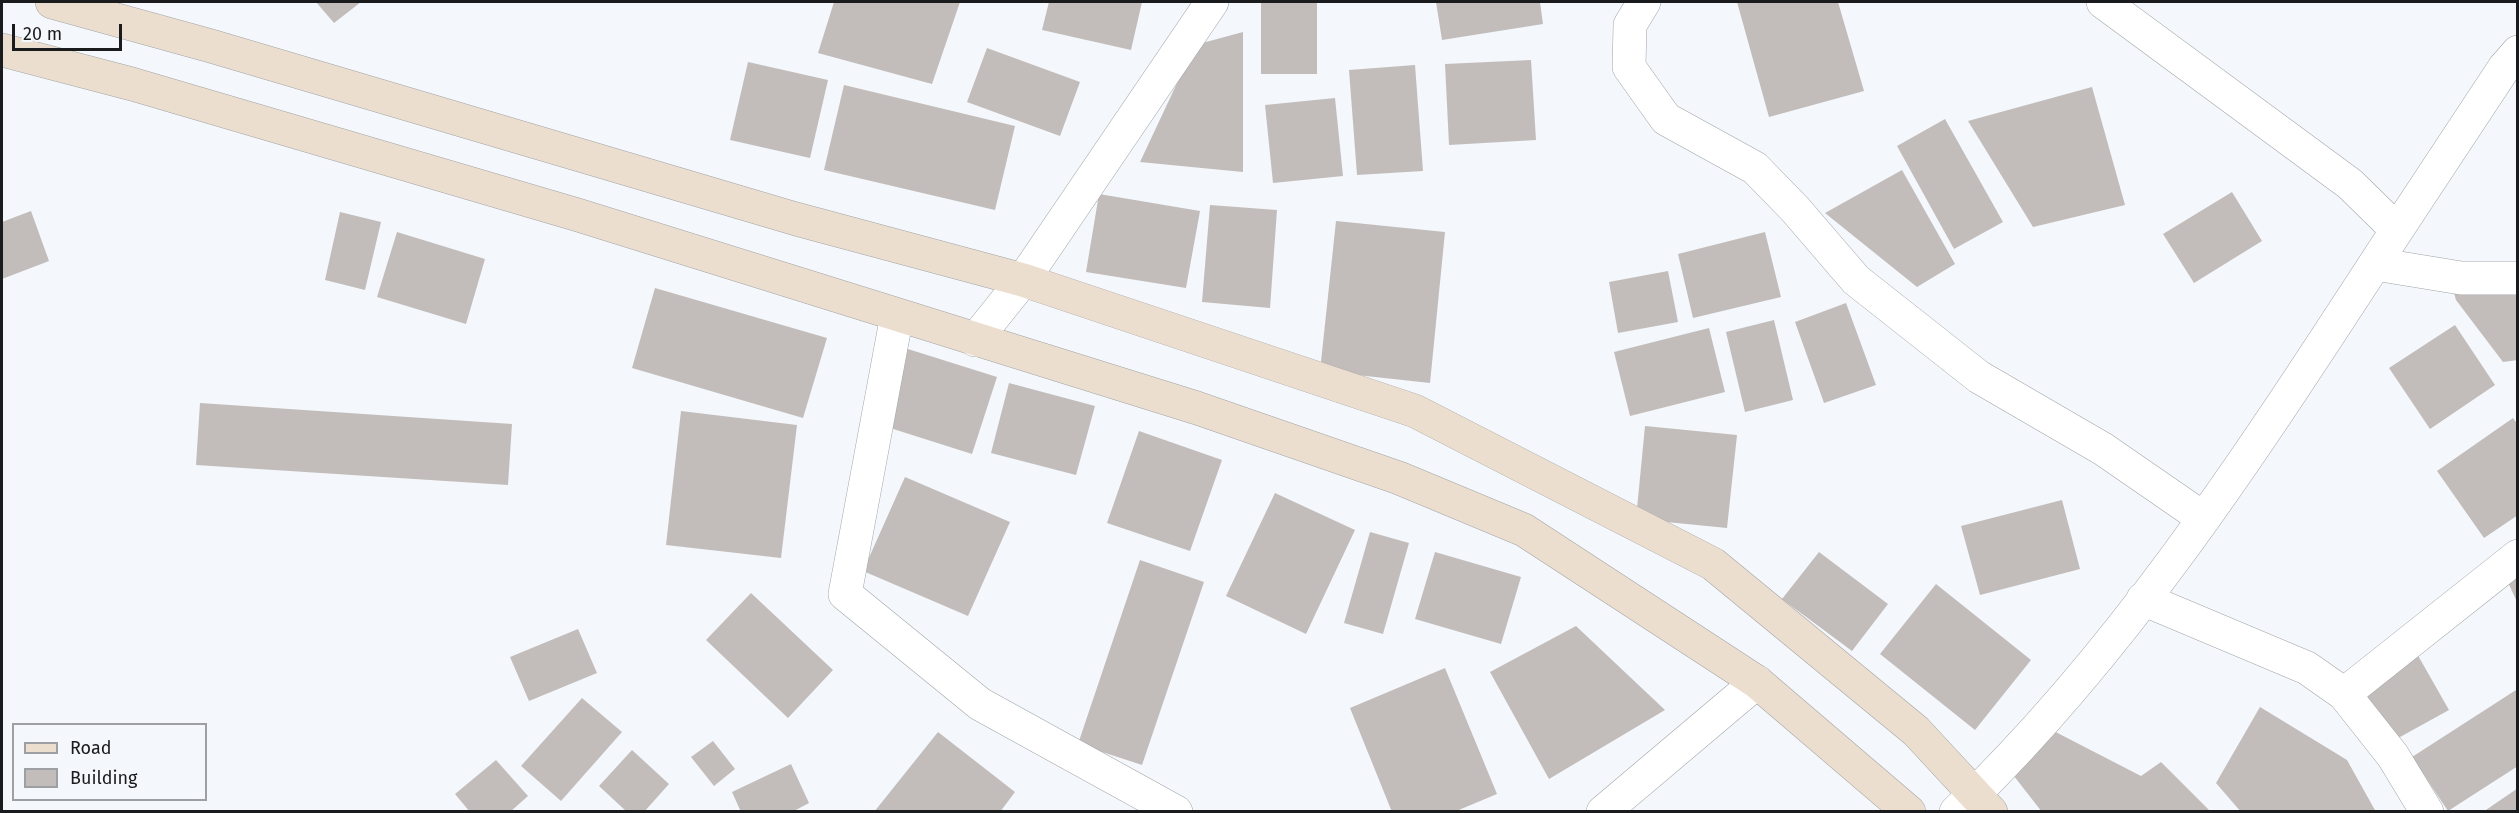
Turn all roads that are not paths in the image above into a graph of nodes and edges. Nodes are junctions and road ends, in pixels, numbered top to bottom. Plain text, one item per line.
1 (1212, 2) edge
2 (1644, 2) edge
3 (2103, 2) edge
4 (62, 3) edge
5 (2, 50) edge
6 (2517, 51) edge
7 (2397, 230) junction
8 (2375, 264) junction
9 (2517, 278) edge
10 (1023, 280) junction
11 (897, 315) junction
12 (975, 340) junction
13 (2204, 518) junction
14 (2517, 556) edge
15 (2143, 599) junction
16 (1757, 682) junction
17 (2344, 694) junction
18 (1974, 806) edge
19 (1176, 812) edge
20 (1603, 812) edge
21 (1909, 812) edge
22 (2427, 812) edge

1 - 10 street
2 - 13 street
3 - 7 street
4 - 10 street
5 - 11 street
6 - 7 street
7 - 8 street
8 - 9 street
8 - 13 street
10 - 12 street
10 - 18 street
11 - 12 street
11 - 19 street
12 - 16 street
13 - 15 street
14 - 17 street
15 - 17 street
15 - 18 street
16 - 20 street
16 - 21 street
17 - 22 street

